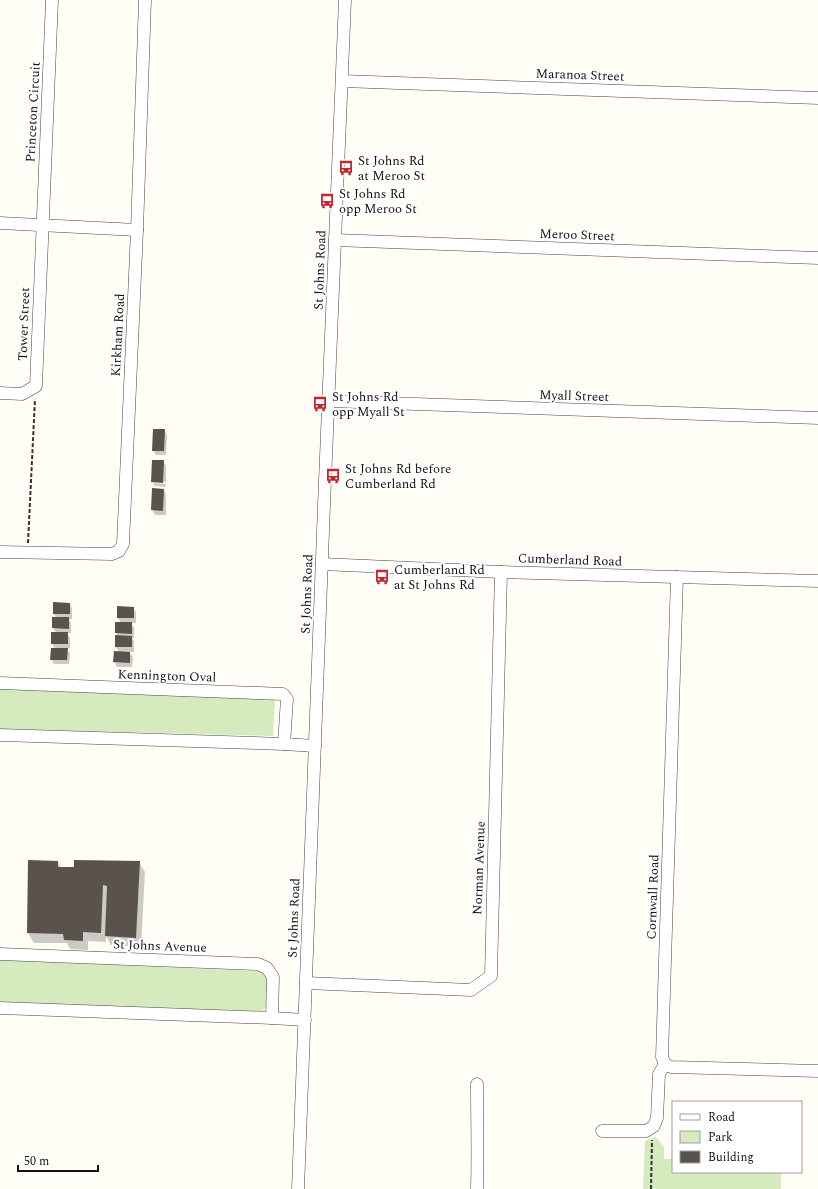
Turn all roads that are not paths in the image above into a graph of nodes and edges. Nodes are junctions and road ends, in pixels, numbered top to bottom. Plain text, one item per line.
1 (52, 0) edge
2 (145, 0) edge
3 (345, 0) edge
4 (342, 80) junction
5 (818, 98) edge
6 (0, 223) edge
7 (42, 225) junction
8 (137, 230) junction
9 (335, 240) junction
10 (818, 258) edge
11 (0, 393) edge
12 (329, 401) junction
13 (818, 418) edge
14 (0, 552) edge
15 (322, 564) junction
16 (501, 572) junction
17 (677, 577) junction
18 (818, 581) edge
19 (0, 683) edge
20 (0, 735) edge
21 (284, 744) junction
22 (315, 746) junction
23 (0, 954) edge
24 (306, 983) junction
25 (0, 1008) edge
26 (272, 1018) junction
27 (305, 1020) junction
28 (665, 1064) junction
29 (818, 1071) edge
30 (477, 1084) dead end
31 (602, 1131) dead end
32 (298, 1189) edge
33 (477, 1189) edge

1 - 7 street, Princeton Circuit
2 - 8 street, Kirkham Road
3 - 4 street, St Johns Road
4 - 5 street, Maranoa Street
4 - 9 street, St Johns Road
6 - 7 street
7 - 8 street
7 - 11 street, Tower Street
8 - 14 street, Kirkham Road
9 - 10 street, Meroo Street
9 - 12 street, St Johns Road
12 - 13 street, Myall Street
12 - 15 street, St Johns Road
15 - 16 street, Cumberland Road
15 - 22 street, St Johns Road
16 - 17 street, Cumberland Road
16 - 24 street, Norman Avenue
17 - 18 street, Cumberland Road
17 - 28 street, Cornwall Road
19 - 21 street, Kennington Oval
20 - 21 street
21 - 22 street
22 - 24 street, St Johns Road
23 - 26 street, St Johns Avenue
24 - 27 street, St Johns Road
25 - 26 street
26 - 27 street
27 - 32 street, St Johns Road
28 - 29 street
28 - 31 street
30 - 33 street

